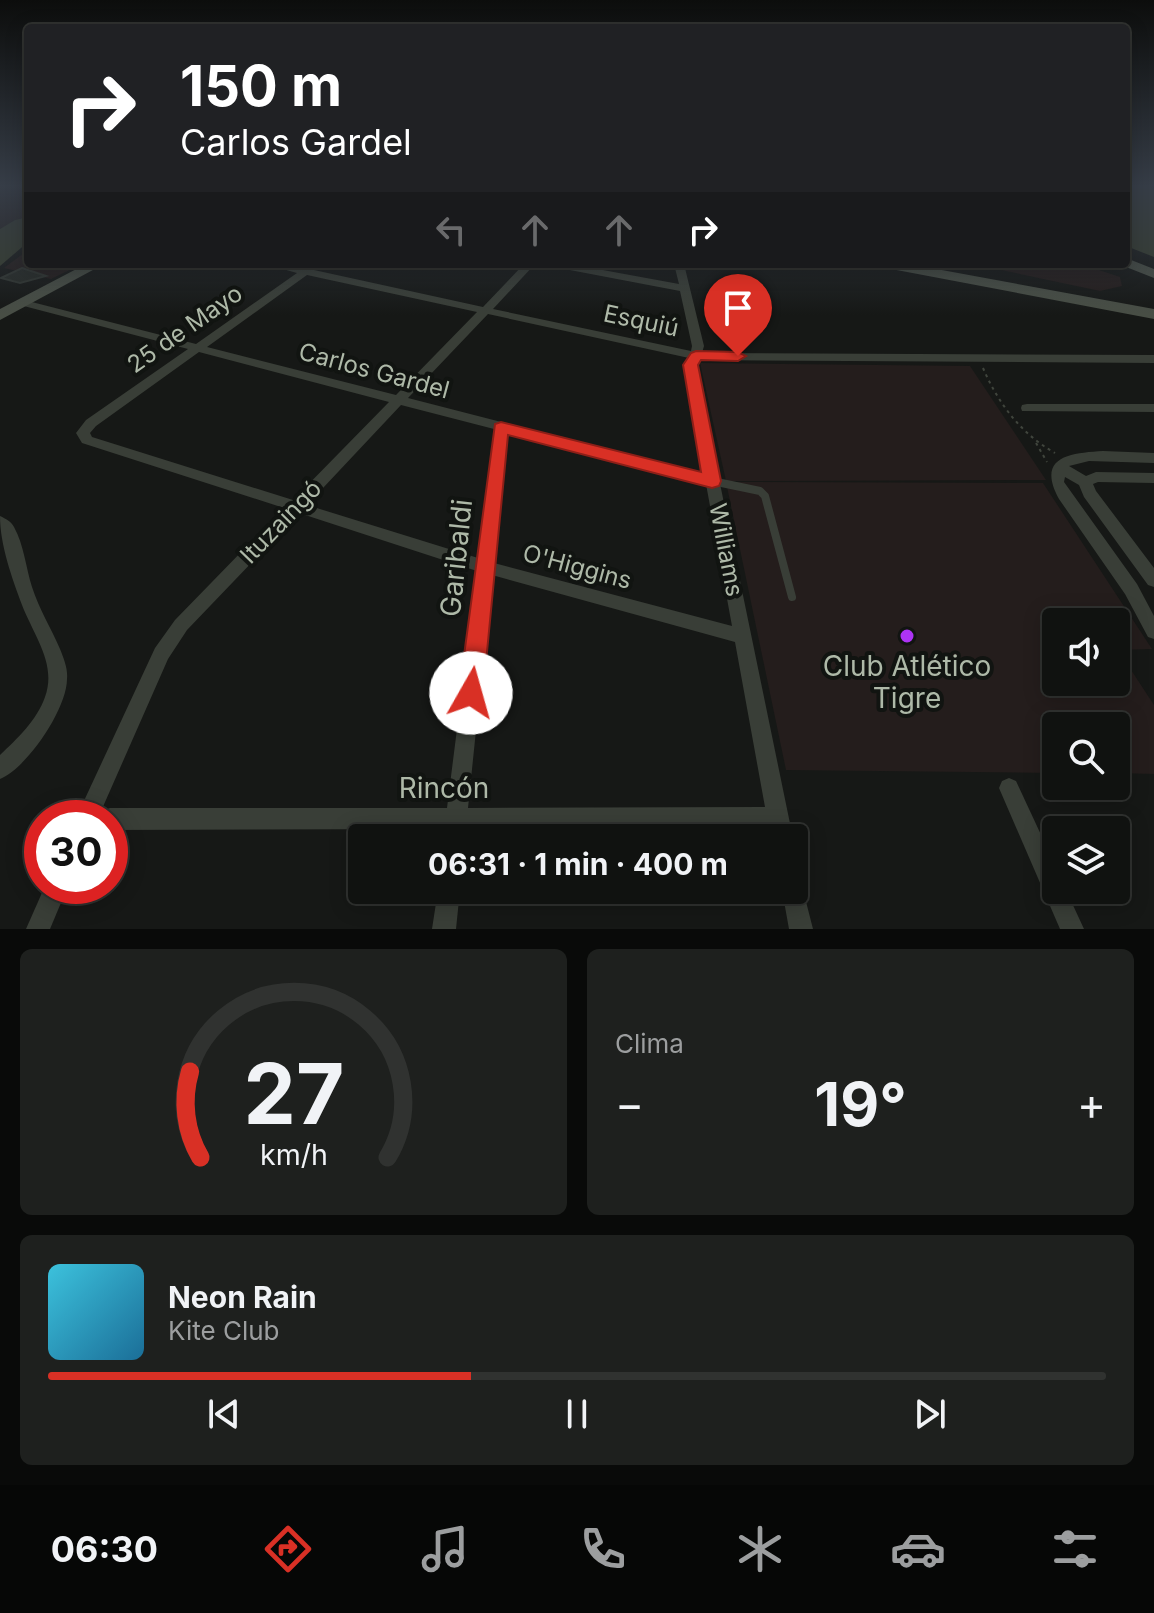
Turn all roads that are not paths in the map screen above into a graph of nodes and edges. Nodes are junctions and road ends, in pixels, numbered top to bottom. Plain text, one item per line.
1 (1130, 264) edge
2 (90, 268) edge
3 (310, 268) edge
4 (526, 268) edge
5 (575, 268) edge
6 (680, 268) edge
7 (907, 268) edge
8 (1154, 274) edge
9 (686, 289) junction
10 (24, 303) junction
11 (486, 311) junction
12 (1154, 314) edge
13 (0, 315) edge
14 (197, 348) junction
15 (696, 356) junction
16 (1154, 359) edge
17 (399, 400) junction
18 (1027, 408) dead end
19 (1154, 408) edge
20 (501, 428) junction
21 (83, 433) joint
22 (1154, 458) edge
23 (1058, 469) junction
24 (1154, 478) edge
25 (712, 481) junction
26 (1085, 482) junction
27 (294, 508) junction
28 (0, 522) edge
29 (485, 567) junction
30 (1154, 580) edge
31 (792, 597) dead end
32 (1154, 632) edge
33 (742, 636) junction
34 (0, 769) edge
35 (1009, 788) dead end
36 (95, 800) edge
37 (128, 819) edge
38 (455, 824) edge
39 (779, 824) edge
40 (348, 825) edge
41 (49, 904) edge
42 (447, 904) edge
43 (796, 904) edge
44 (38, 929) edge
45 (444, 929) edge
46 (801, 929) edge
47 (1072, 929) edge

1 - 8 main road
2 - 10 main road
3 - 11 street, Esquiú
3 - 14 street, 25 de Mayo
4 - 11 street, Ituzaingó
5 - 9 street
6 - 9 street, Williams
7 - 12 main road
9 - 15 street, Williams
10 - 13 main road
10 - 14 street, Carlos Gardel
11 - 15 street, Esquiú
11 - 17 street, Ituzaingó
14 - 17 street, Carlos Gardel
14 - 21 street, 25 de Mayo
15 - 16 street, Esquiú
15 - 25 street, Williams
17 - 20 street, Carlos Gardel
17 - 27 street, Ituzaingó
18 - 19 street
20 - 25 street, Carlos Gardel
20 - 29 street, Garibaldi
21 - 27 street, O'Higgins
22 - 23 street
23 - 26 street
23 - 32 street
24 - 26 street
25 - 31 lane
25 - 33 street, Williams
26 - 30 street
27 - 29 street, O'Higgins
27 - 36 street, Ituzaingó
28 - 34 street
29 - 33 street, O'Higgins
29 - 38 street, Garibaldi
33 - 39 street, Williams
35 - 47 street
37 - 40 street, Rincón
41 - 44 street
42 - 45 street
43 - 46 street

